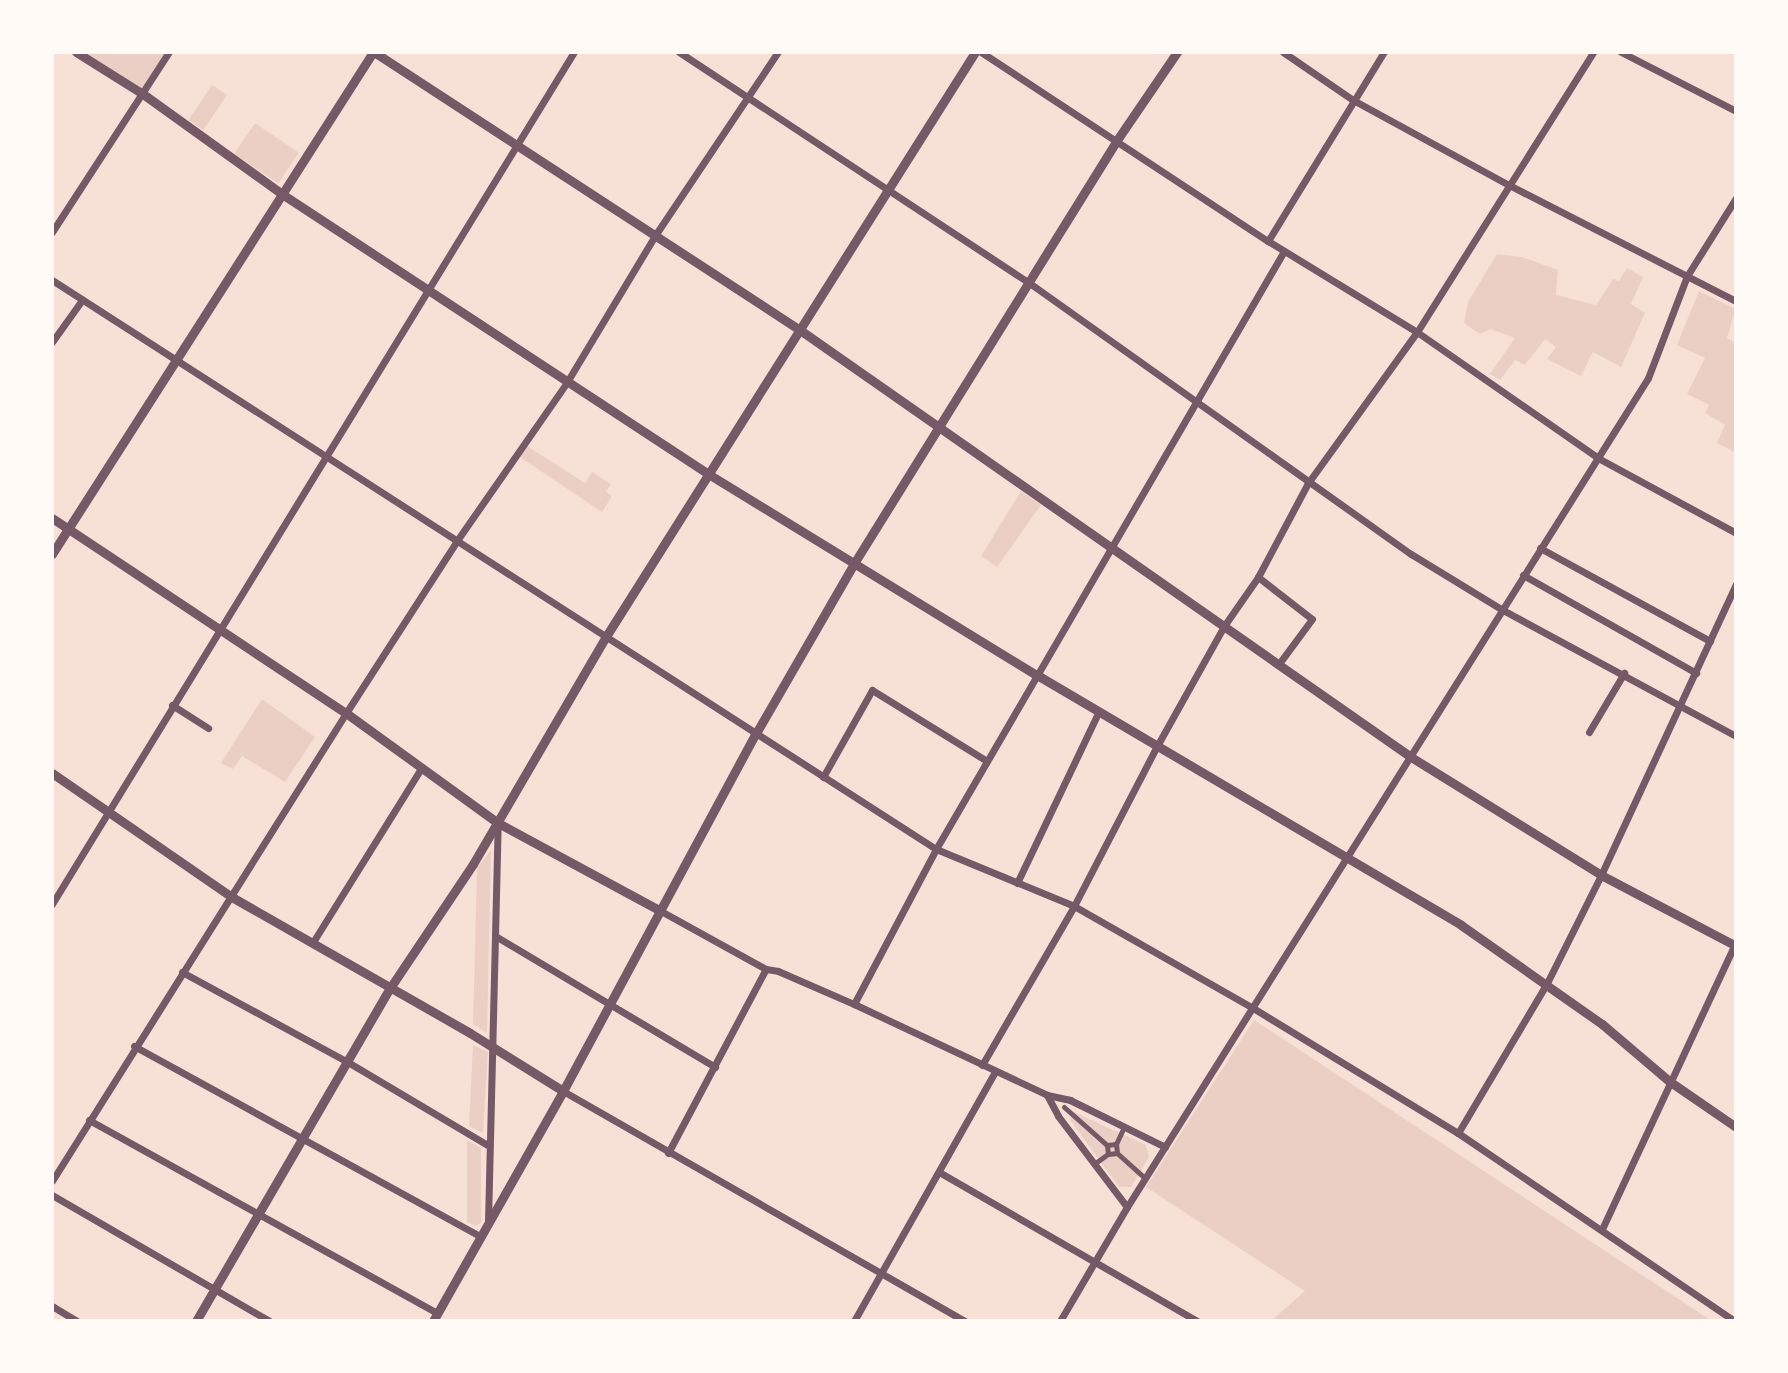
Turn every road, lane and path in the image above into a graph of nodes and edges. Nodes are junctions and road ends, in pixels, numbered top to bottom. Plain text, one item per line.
1 (76, 52) edge
2 (169, 52) edge
3 (374, 52) edge
4 (574, 52) edge
5 (679, 52) edge
6 (778, 52) edge
7 (975, 52) edge
8 (981, 52) edge
9 (1177, 52) edge
10 (1283, 52) edge
11 (1384, 52) edge
12 (1593, 52) edge
13 (1621, 52) edge
14 (143, 94) junction
15 (747, 98) junction
16 (1353, 100) junction
17 (1736, 111) edge
18 (1117, 140) junction
19 (515, 144) junction
20 (1509, 185) junction
21 (887, 187) junction
22 (282, 194) junction
23 (1736, 198) edge
24 (52, 232) edge
25 (656, 234) junction
26 (1268, 241) junction
27 (1284, 251) junction
28 (1687, 276) junction
29 (52, 280) edge
30 (1028, 282) junction
31 (427, 289) junction
32 (82, 300) junction
33 (1736, 301) edge
34 (800, 330) junction
35 (1417, 332) junction
36 (52, 342) edge
37 (175, 360) junction
38 (567, 382) junction
39 (1196, 399) junction
40 (939, 425) junction
41 (325, 456) junction
42 (1598, 458) junction
43 (710, 475) junction
44 (1308, 483) junction
45 (52, 518) edge
46 (67, 529) junction
47 (1736, 533) edge
48 (456, 542) junction
49 (1110, 547) junction
50 (1540, 548) junction
51 (52, 554) edge
52 (853, 565) junction
53 (1523, 575) junction
54 (1258, 577) junction
55 (1736, 584) edge
56 (1501, 609) junction
57 (1224, 626) junction
58 (218, 631) junction
59 (605, 638) junction
60 (1710, 641) junction
61 (1278, 665) junction
62 (1624, 673) junction
63 (1696, 673) junction
64 (1037, 675) junction
65 (172, 705) junction
66 (1682, 705) junction
67 (1099, 711) junction
68 (346, 713) junction
69 (208, 728) dead end
70 (1589, 732) dead end
71 (755, 735) junction
72 (1736, 736) edge
73 (1157, 746) junction
74 (1411, 757) junction
75 (987, 761) junction
76 (422, 767) junction
77 (52, 773) edge
78 (823, 777) junction
79 (108, 814) junction
80 (498, 823) junction
81 (936, 849) junction
82 (1345, 859) junction
83 (1601, 875) junction
84 (1017, 883) junction
85 (230, 896) junction
86 (52, 904) edge
87 (1074, 906) junction
88 (659, 910) junction
89 (497, 937) junction
90 (313, 942) junction
91 (1735, 945) edge
92 (766, 969) junction
93 (182, 972) junction
94 (1546, 985) junction
95 (390, 988) junction
96 (610, 1001) junction
97 (854, 1004) junction
98 (1253, 1008) junction
99 (134, 1046) junction
100 (492, 1047) junction
101 (346, 1061) junction
102 (982, 1065) junction
103 (715, 1067) junction
104 (995, 1072) junction
105 (1669, 1081) junction
106 (563, 1091) junction
107 (1047, 1095) junction
108 (1070, 1100) junction
109 (1064, 1107) junction
110 (1058, 1116) junction
111 (89, 1120) junction
112 (1124, 1127) junction
113 (1736, 1127) edge
114 (1458, 1133) junction
115 (302, 1137) junction
116 (1116, 1144) junction
117 (1107, 1145) junction
118 (489, 1146) junction
119 (1165, 1147) junction
120 (668, 1153) junction
121 (1117, 1153) junction
122 (1108, 1154) junction
123 (1094, 1164) junction
124 (939, 1172) junction
125 (1145, 1178) junction
126 (52, 1181) edge
127 (52, 1195) edge
128 (1127, 1207) junction
129 (257, 1213) junction
130 (488, 1222) junction
131 (1602, 1229) junction
132 (480, 1236) junction
133 (1095, 1260) junction
134 (880, 1275) junction
135 (212, 1291) junction
136 (52, 1306) edge
137 (435, 1317) edge
138 (77, 1321) edge
139 (196, 1321) edge
140 (269, 1321) edge
141 (854, 1321) edge
142 (965, 1321) edge
143 (1060, 1321) edge
144 (1197, 1321) edge
145 (1735, 1321) edge

1 - 14 street
2 - 14 street
3 - 19 street
3 - 22 street
4 - 19 street
5 - 15 street
6 - 15 street
7 - 21 street
8 - 18 street
9 - 18 street
10 - 16 street
11 - 16 street
12 - 20 street
13 - 17 street
14 - 22 street
14 - 24 street
15 - 21 street
15 - 25 street
16 - 20 street
16 - 26 street
18 - 26 street
18 - 30 street
19 - 25 street
19 - 31 street
20 - 28 street
20 - 35 street
21 - 30 street
21 - 34 street
22 - 31 street
22 - 37 street
23 - 28 street
25 - 34 street
25 - 38 street
26 - 27 street
27 - 35 street
27 - 39 street
28 - 33 street
28 - 42 street
29 - 32 street
30 - 39 street
30 - 40 street
31 - 38 street
31 - 41 street
32 - 36 street
32 - 37 street
34 - 40 street
34 - 43 street
35 - 42 street
35 - 44 street
37 - 41 street
37 - 46 street
38 - 43 street
38 - 48 street
39 - 44 street
39 - 49 street
40 - 49 street
40 - 52 street
41 - 48 street
41 - 58 street
42 - 47 street
42 - 50 street
43 - 52 street
43 - 59 street
44 - 54 street
44 - 56 street
45 - 46 street
46 - 51 street
46 - 58 street
48 - 59 street
48 - 68 street
49 - 57 street
49 - 64 street
50 - 53 street
50 - 60 street
52 - 64 street
52 - 71 street
53 - 56 street
53 - 63 street
54 - 57 street
54 - 61 street
55 - 60 street
56 - 62 street
56 - 74 street
57 - 61 street
57 - 73 street
58 - 65 street
58 - 68 street
59 - 71 street
59 - 80 street
60 - 63 street
61 - 74 street
62 - 66 street
62 - 70 street
63 - 66 street
64 - 67 street
64 - 75 street
65 - 69 street
65 - 79 street
66 - 72 street
66 - 83 street
67 - 73 street
67 - 84 street
68 - 76 street
68 - 85 street
71 - 78 street
71 - 88 street
73 - 82 street
73 - 87 street
74 - 82 street
74 - 83 street
75 - 78 street
75 - 81 street
76 - 80 street
76 - 90 street
77 - 79 street
78 - 81 street
79 - 85 street
79 - 86 street
80 - 88 street
80 - 89 street
80 - 95 street
81 - 84 street
81 - 97 street
82 - 94 street
82 - 98 street
83 - 91 street
83 - 94 street
84 - 87 street
85 - 90 street
85 - 93 street
87 - 98 street
87 - 102 street
88 - 92 street
88 - 96 street
89 - 96 street
89 - 100 street
90 - 95 street
91 - 105 street
92 - 97 street
92 - 103 street
93 - 99 street
93 - 101 street
94 - 105 street
94 - 114 street
95 - 100 street
95 - 101 street
96 - 103 street
96 - 106 street
97 - 102 street
98 - 114 street
98 - 119 street
99 - 111 street
99 - 115 street
100 - 106 street
100 - 118 street
101 - 115 street
101 - 118 street
102 - 104 street
103 - 120 street
104 - 107 street
104 - 124 street
105 - 113 street
105 - 131 street
106 - 120 street
106 - 130 street
107 - 108 street
107 - 110 street
108 - 109 street
108 - 112 street
109 - 110 street
109 - 117 street
110 - 123 street
111 - 126 street
111 - 129 street
112 - 116 street
112 - 119 street
114 - 131 street
115 - 129 street
115 - 132 street
116 - 117 street
116 - 121 street
117 - 122 street
118 - 130 street
119 - 125 street
120 - 134 street
121 - 122 street
121 - 125 street
122 - 123 street
123 - 128 street
124 - 133 street
124 - 134 street
125 - 128 street
127 - 135 street
128 - 133 street
129 - 135 street
129 - 137 street
130 - 132 street
131 - 145 street
132 - 137 street
133 - 143 street
133 - 144 street
134 - 141 street
134 - 142 street
135 - 139 street
135 - 140 street
136 - 138 street

